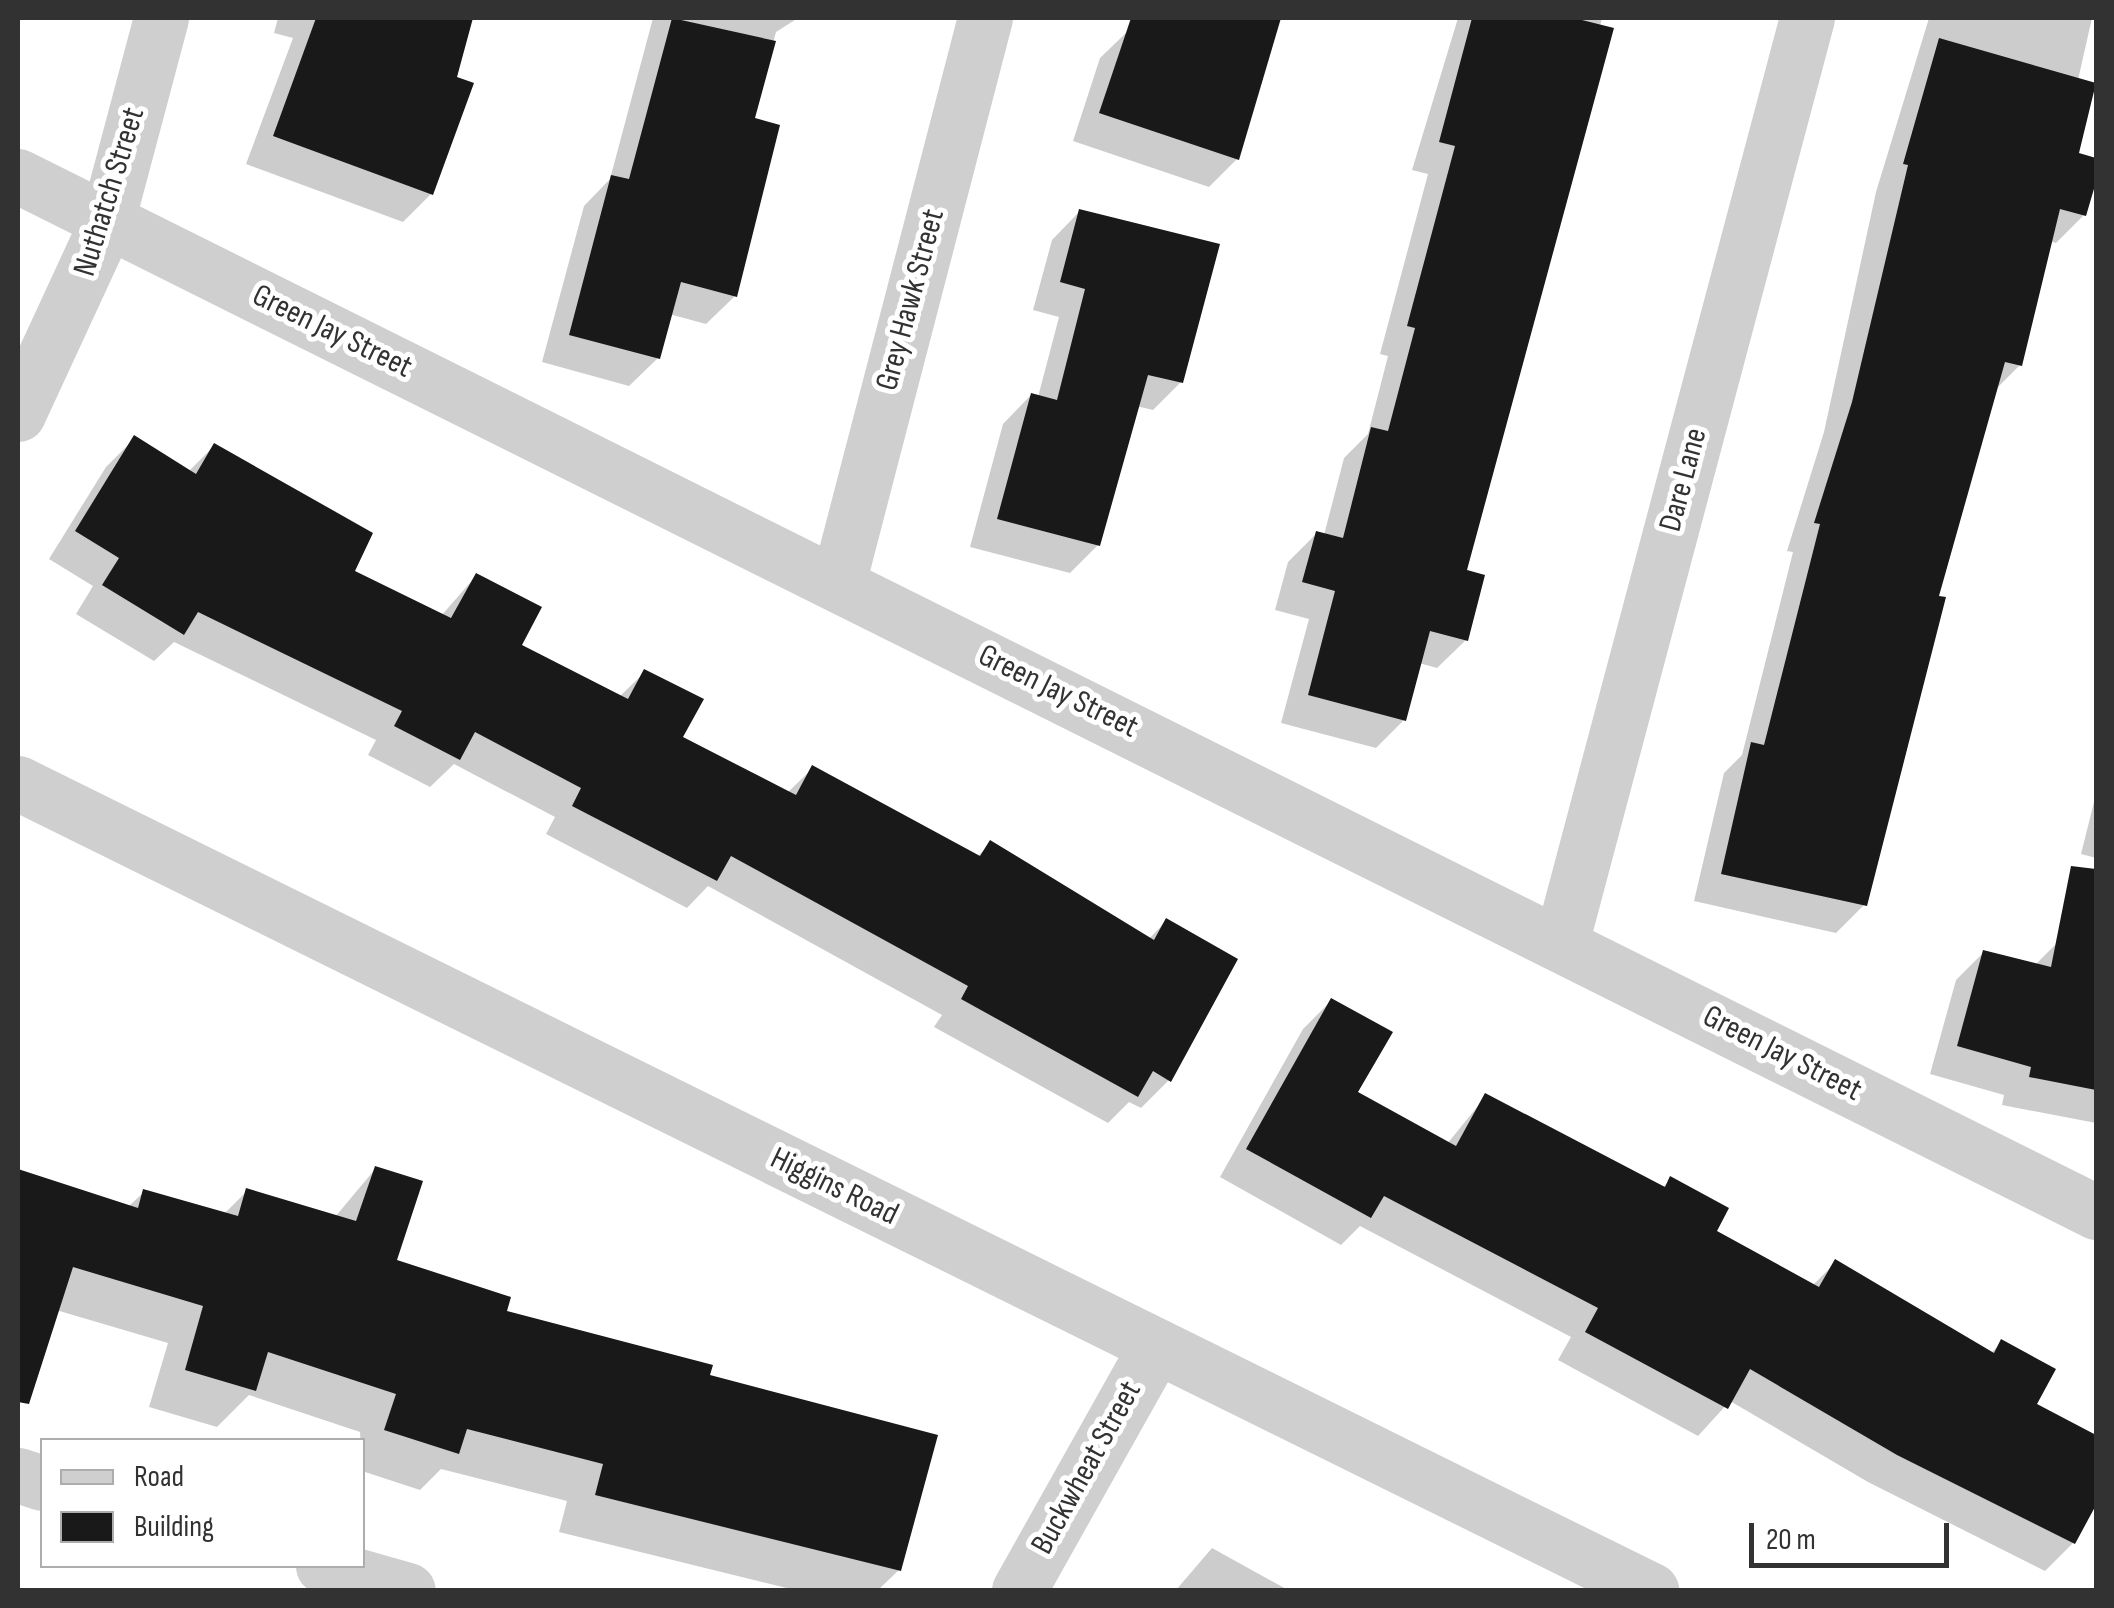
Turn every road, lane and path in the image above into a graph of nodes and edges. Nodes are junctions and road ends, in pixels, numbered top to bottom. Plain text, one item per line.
1 (160, 18) edge
2 (985, 18) edge
3 (1807, 18) edge
4 (18, 176) edge
5 (107, 221) junction
6 (18, 414) edge
7 (838, 583) junction
8 (18, 783) edge
9 (1560, 943) junction
10 (2096, 1212) edge
11 (1156, 1346) junction
12 (330, 1568) edge
13 (408, 1590) edge
14 (1019, 1590) edge
15 (1651, 1590) edge

1 - 5 street, Nuthatch Street
2 - 7 street, Grey Hawk Street
3 - 9 street, Dare Lane
4 - 5 street, Green Jay Street
5 - 6 street, Nuthatch Street
5 - 7 street, Green Jay Street
7 - 9 street, Green Jay Street
8 - 11 street, Higgins Road
9 - 10 street, Green Jay Street
11 - 14 street, Buckwheat Street
11 - 15 street, Higgins Road
12 - 13 street

